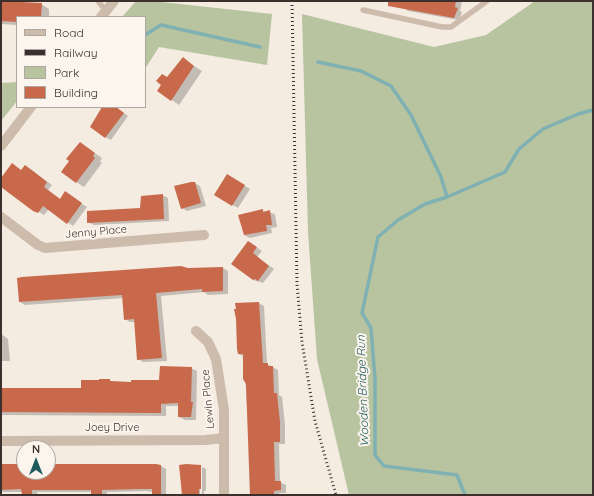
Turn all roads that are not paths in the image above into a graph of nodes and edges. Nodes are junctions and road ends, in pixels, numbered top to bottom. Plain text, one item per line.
1 (98, 1) edge
2 (114, 1) edge
3 (487, 1) edge
4 (363, 10) dead end
5 (104, 14) edge
6 (30, 108) edge
7 (1, 146) edge
8 (1, 217) edge
9 (204, 235) dead end
10 (196, 332) dead end
11 (223, 438) junction
12 (1, 441) edge
13 (224, 495) edge

1 - 5 lane
2 - 5 street
3 - 4 lane
6 - 7 street
8 - 9 street, Jenny Place
10 - 11 street, Lewin Place
11 - 12 street, Joey Drive
11 - 13 street, Lewin Place

